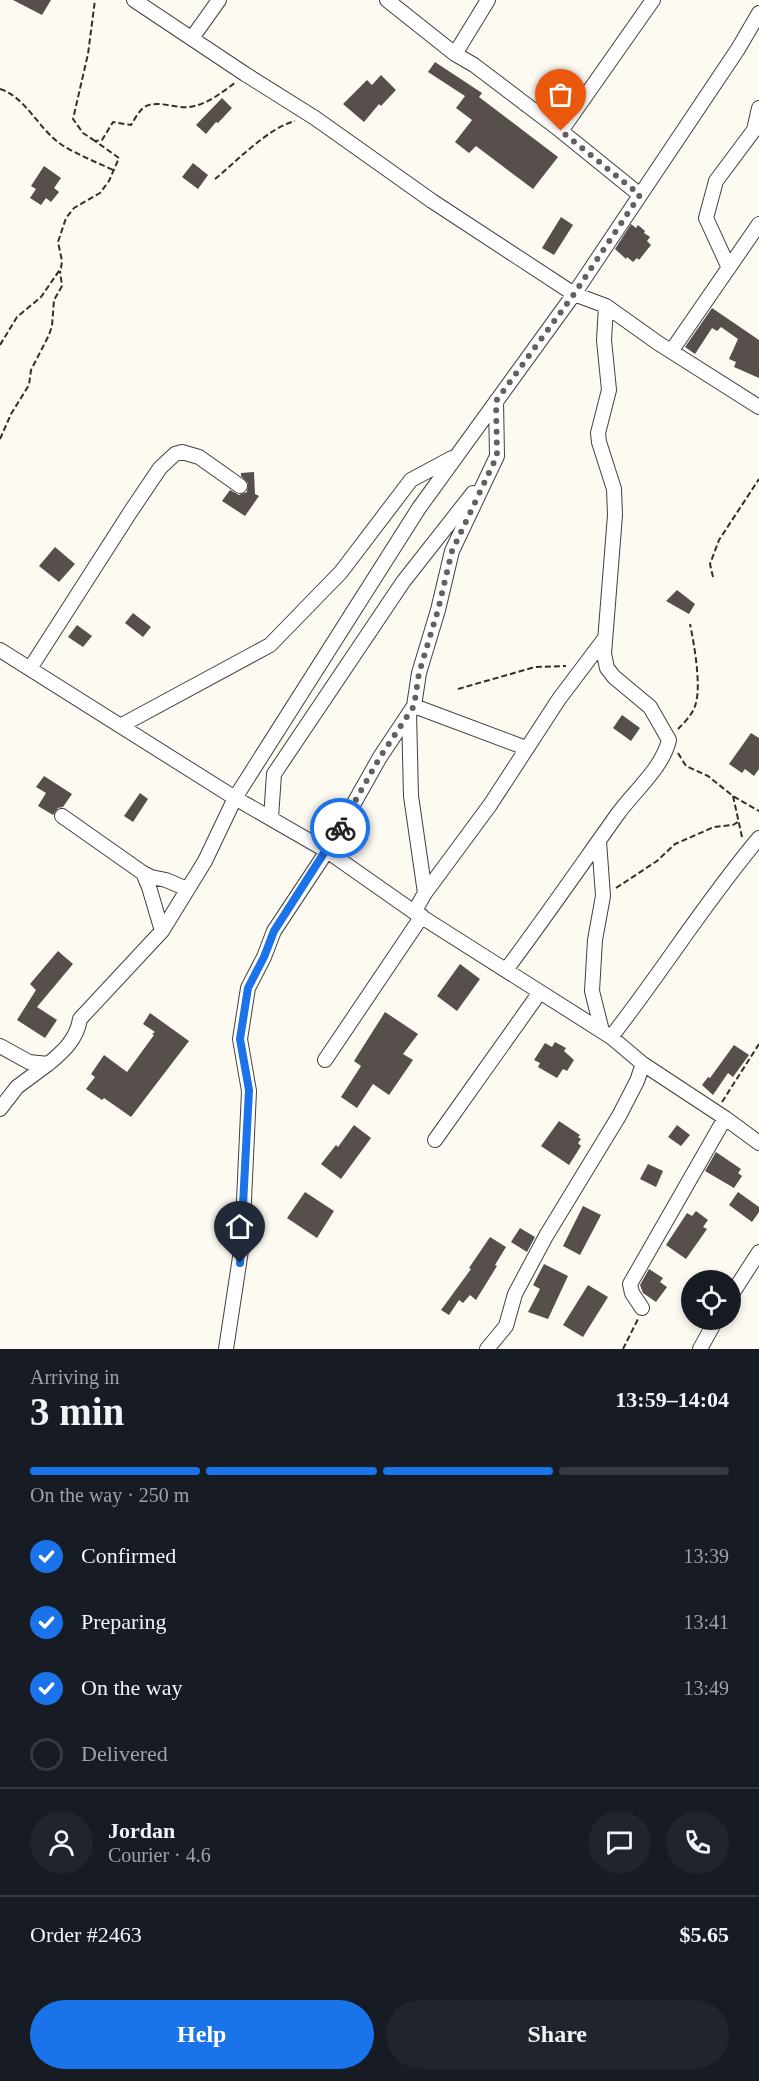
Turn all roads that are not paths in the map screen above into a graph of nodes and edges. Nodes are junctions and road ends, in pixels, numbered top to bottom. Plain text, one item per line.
1 (134, 0) edge
2 (219, 0) edge
3 (387, 0) edge
4 (488, 0) edge
5 (653, 0) edge
6 (759, 13) edge
7 (192, 38) junction
8 (455, 54) junction
9 (759, 108) edge
10 (561, 131) junction
11 (640, 195) junction
12 (759, 224) edge
13 (729, 268) junction
14 (574, 294) junction
15 (606, 306) junction
16 (672, 350) junction
17 (496, 401) junction
18 (759, 407) edge
19 (457, 456) junction
20 (490, 472) junction
21 (240, 486) dead end
22 (606, 637) junction
23 (0, 650) edge
24 (31, 667) junction
25 (412, 710) junction
26 (122, 725) junction
27 (526, 748) junction
28 (235, 798) junction
29 (62, 816) dead end
30 (271, 818) junction
31 (759, 838) edge
32 (598, 841) junction
33 (327, 851) junction
34 (143, 873) junction
35 (187, 889) junction
36 (425, 893) junction
37 (418, 914) junction
38 (162, 931) junction
39 (506, 970) junction
40 (540, 992) junction
41 (606, 1034) junction
42 (0, 1046) edge
43 (325, 1060) dead end
44 (48, 1064) junction
45 (643, 1064) junction
46 (0, 1109) edge
47 (720, 1115) junction
48 (435, 1140) dead end
49 (759, 1143) edge
50 (759, 1252) edge
51 (741, 1280) edge
52 (642, 1308) road end
53 (710, 1330) edge
54 (226, 1349) edge
55 (486, 1349) edge
56 (700, 1349) edge

1 - 7 street
2 - 7 street
3 - 8 street
4 - 8 street
5 - 10 street
6 - 11 street
7 - 14 street
8 - 10 street
9 - 13 street
10 - 11 street
11 - 14 street
12 - 13 street
13 - 16 street
14 - 15 street
14 - 17 street
15 - 16 street
15 - 22 street
16 - 18 street
17 - 19 street
17 - 20 street
19 - 26 street
19 - 28 street
20 - 25 street
20 - 30 street
21 - 24 street
22 - 27 street
22 - 32 street
23 - 24 street
24 - 26 street
25 - 27 street
25 - 33 street
25 - 36 street
26 - 28 street
27 - 36 street
28 - 30 street
28 - 35 street
29 - 34 street
30 - 33 street
31 - 41 street
32 - 39 street
32 - 41 street
33 - 37 street
33 - 54 street
34 - 35 street
34 - 38 street
35 - 38 street
36 - 37 street
37 - 39 street
37 - 43 street
38 - 44 street
39 - 40 street
40 - 41 street
40 - 48 street
41 - 45 street
42 - 44 street
44 - 46 street
45 - 47 street
45 - 55 street
47 - 49 street
47 - 52 street
50 - 51 street
53 - 56 street

